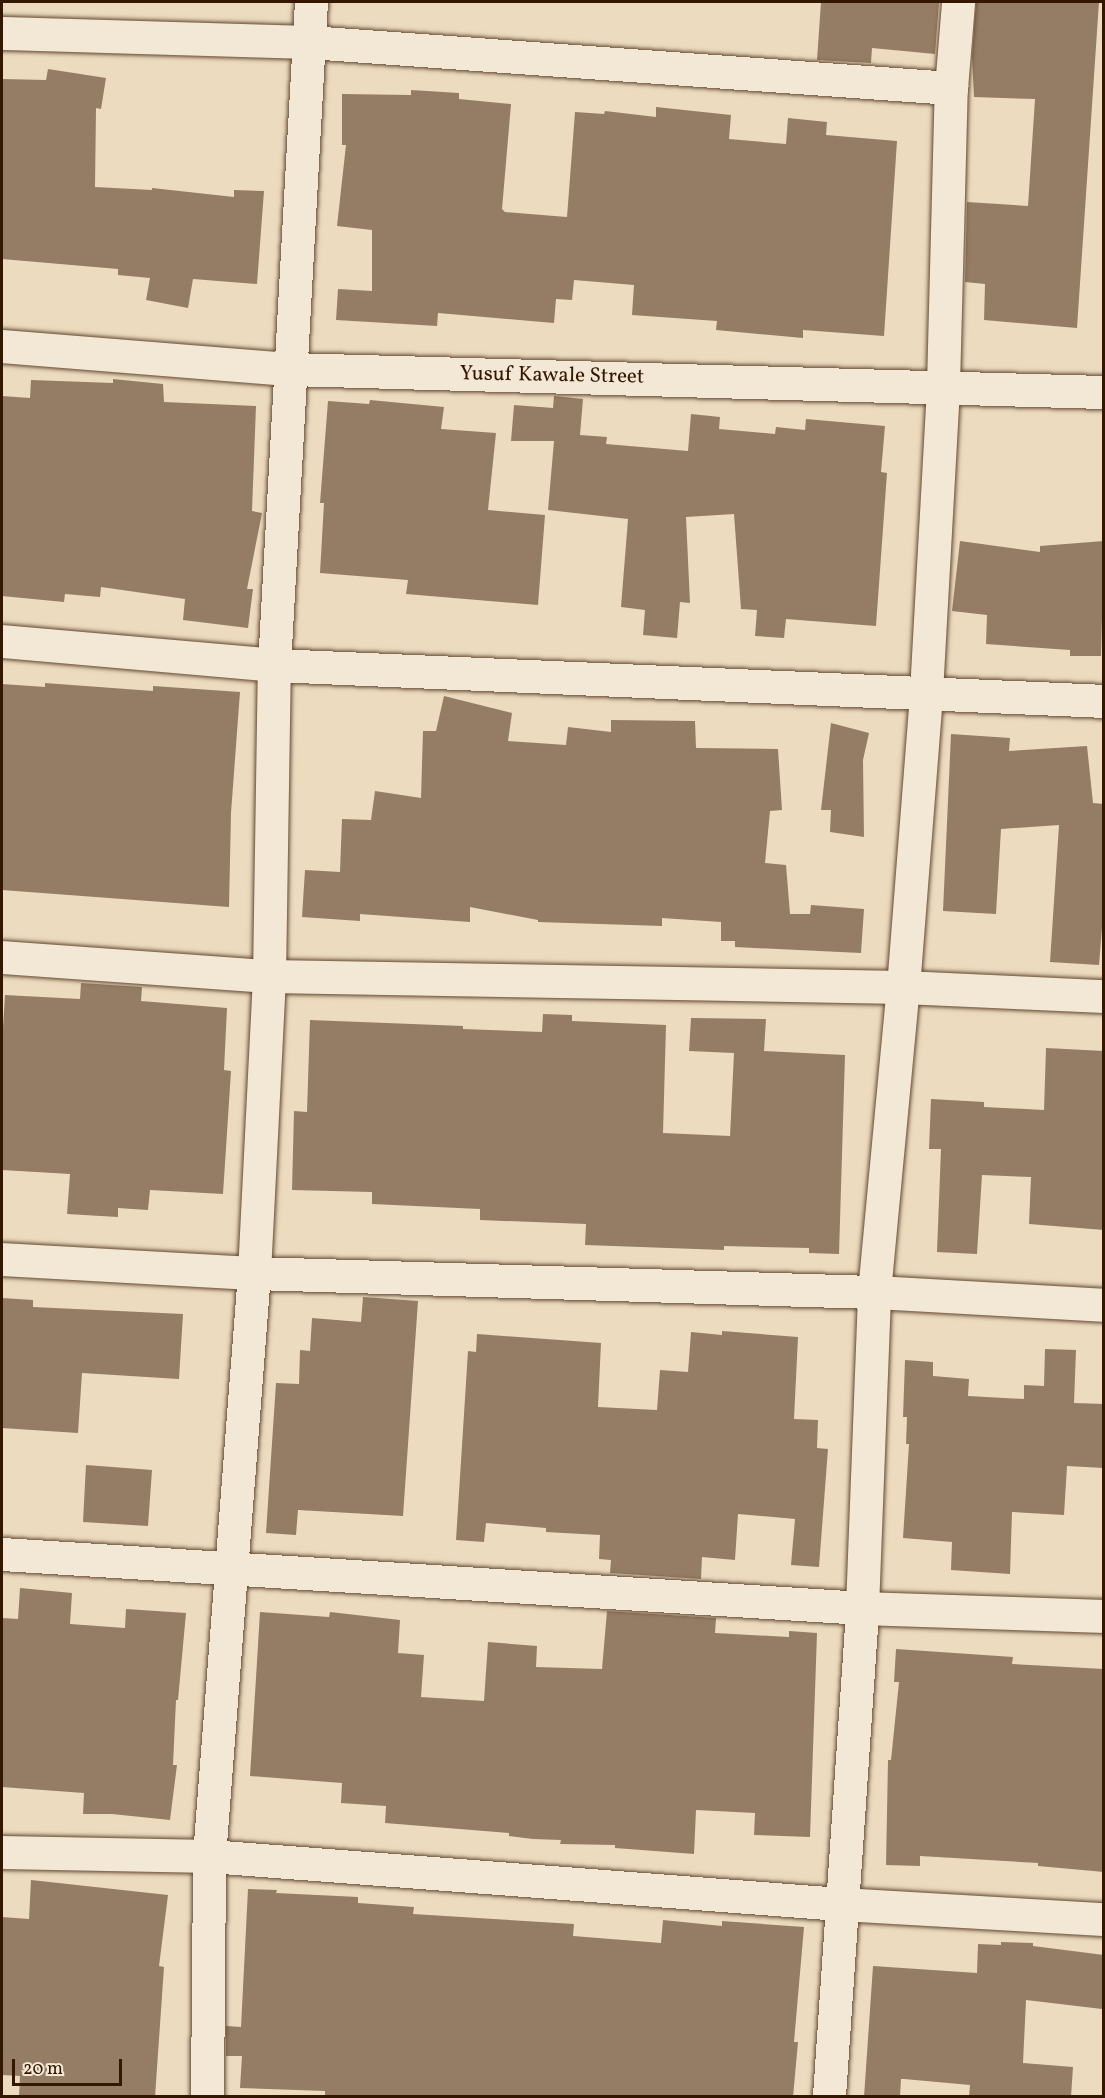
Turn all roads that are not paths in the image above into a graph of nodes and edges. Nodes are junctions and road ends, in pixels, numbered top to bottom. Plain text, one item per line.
1 (311, 2) edge
2 (958, 2) edge
3 (2, 33) edge
4 (309, 42) junction
5 (951, 88) junction
6 (2, 346) edge
7 (290, 369) junction
8 (943, 385) junction
9 (1104, 392) edge
10 (2, 641) edge
11 (274, 665) junction
12 (926, 692) junction
13 (1104, 701) edge
14 (2, 957) edge
15 (268, 976) junction
16 (903, 987) junction
17 (1104, 996) edge
18 (2, 1259) edge
19 (254, 1273) junction
20 (874, 1292) junction
21 (1104, 1305) edge
22 (2, 1554) edge
23 (230, 1569) junction
24 (862, 1608) junction
25 (1104, 1616) edge
26 (2, 1852) edge
27 (209, 1856) junction
28 (840, 1904) junction
29 (1104, 1919) edge
30 (207, 2097) edge
31 (829, 2097) edge

1 - 4 street
2 - 5 street
3 - 4 street
4 - 5 street
4 - 7 street
5 - 8 street
6 - 7 street, Yusuf Kawale Street
7 - 8 street, Yusuf Kawale Street
7 - 11 street
8 - 9 street, Yusuf Kawale Street
8 - 12 street
10 - 11 street
11 - 12 street
11 - 15 street
12 - 13 street
12 - 16 street
14 - 15 street
15 - 16 street
15 - 19 street
16 - 17 street
16 - 20 street
18 - 19 street
19 - 20 street
19 - 23 street
20 - 21 street
20 - 24 street
22 - 23 street
23 - 24 street
23 - 27 street
24 - 25 street
24 - 28 street
26 - 27 street
27 - 28 street
27 - 30 street
28 - 29 street
28 - 31 street

